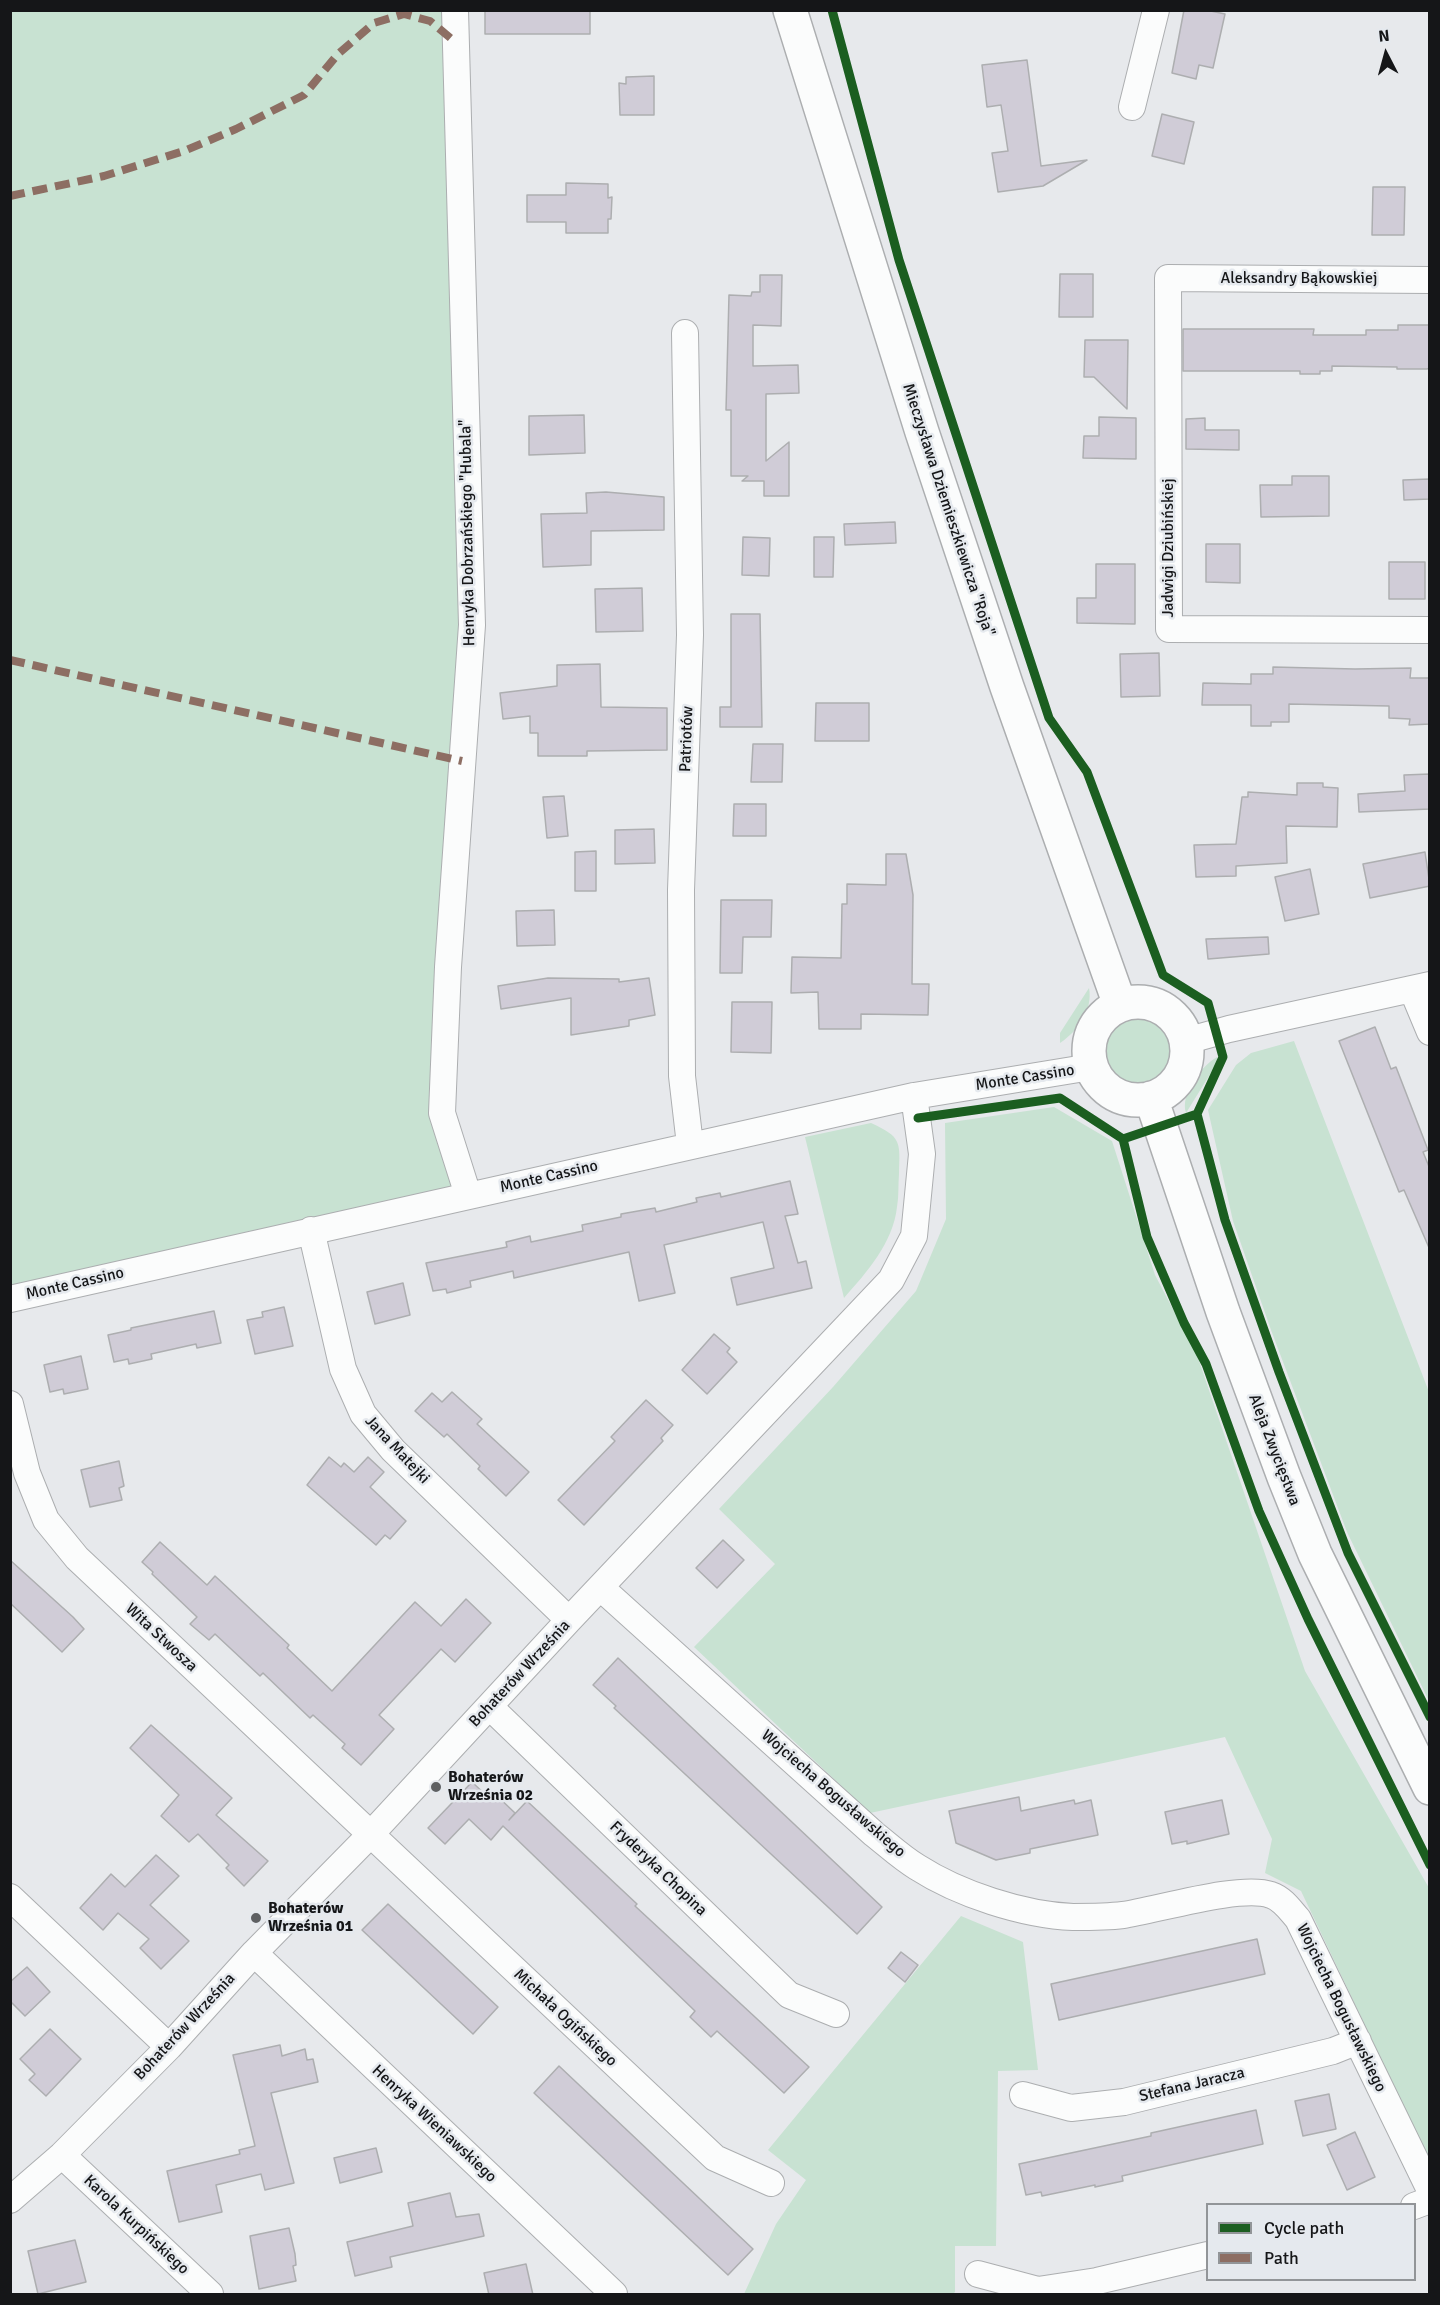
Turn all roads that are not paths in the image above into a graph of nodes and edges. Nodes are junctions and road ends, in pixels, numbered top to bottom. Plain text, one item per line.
1 (455, 10) edge
2 (790, 10) edge
3 (1156, 10) edge
4 (1132, 108) dead end
5 (1168, 278) joint
6 (1430, 280) edge
7 (685, 333) dead end
8 (1430, 630) edge
9 (1421, 987) edge
10 (1120, 1005) junction
11 (1430, 1032) edge
12 (1186, 1041) junction
13 (1091, 1067) junction
14 (914, 1096) junction
15 (1151, 1098) junction
16 (690, 1145) junction
17 (468, 1195) junction
18 (311, 1230) junction
19 (10, 1299) edge
20 (10, 1404) edge
21 (601, 1588) junction
22 (569, 1620) junction
23 (490, 1707) junction
24 (1430, 1788) edge
25 (370, 1835) junction
26 (10, 1897) edge
27 (254, 1953) junction
28 (836, 2014) dead end
29 (1358, 2041) junction
30 (169, 2047) junction
31 (1023, 2095) dead end
32 (62, 2155) junction
33 (771, 2183) dead end
34 (1430, 2190) edge
35 (10, 2200) edge
36 (1206, 2255) edge
37 (978, 2274) dead end
38 (210, 2295) edge
39 (614, 2295) edge

1 - 17 street, Henryka Dobrzańskiego "Hubala"
2 - 10 main road, Mieczysława Dziemieszkiewicza "Roja"
3 - 4 street
5 - 6 street, Aleksandry Bąkowskiej
5 - 8 street, Jadwigi Dziubińskiej
7 - 16 street, Patriotów
9 - 11 street
9 - 12 street
10 - 12 main road
10 - 13 main road
12 - 15 main road
13 - 14 street, Monte Cassino
13 - 15 main road
14 - 16 street, Monte Cassino
14 - 21 street, Bohaterów Września
15 - 24 main road, Aleja Zwycięstwa
16 - 17 street, Monte Cassino
17 - 18 street, Monte Cassino
18 - 19 street, Monte Cassino
18 - 22 street, Jana Matejki
20 - 25 street, Wita Stwosza
21 - 22 street, Bohaterów Września
21 - 29 street, Wojciecha Bogusławskiego
22 - 23 street, Bohaterów Września
23 - 25 street, Bohaterów Września
23 - 28 street, Fryderyka Chopina
25 - 27 street, Bohaterów Września
25 - 33 street, Michała Ogińskiego
26 - 30 street
27 - 30 street, Bohaterów Września
27 - 39 street, Henryka Wieniawskiego
29 - 31 street, Stefana Jaracza
29 - 34 street, Wojciecha Bogusławskiego
30 - 32 street, Bohaterów Września
32 - 35 street, Bohaterów Września
32 - 38 street, Karola Kurpińskiego
36 - 37 street

